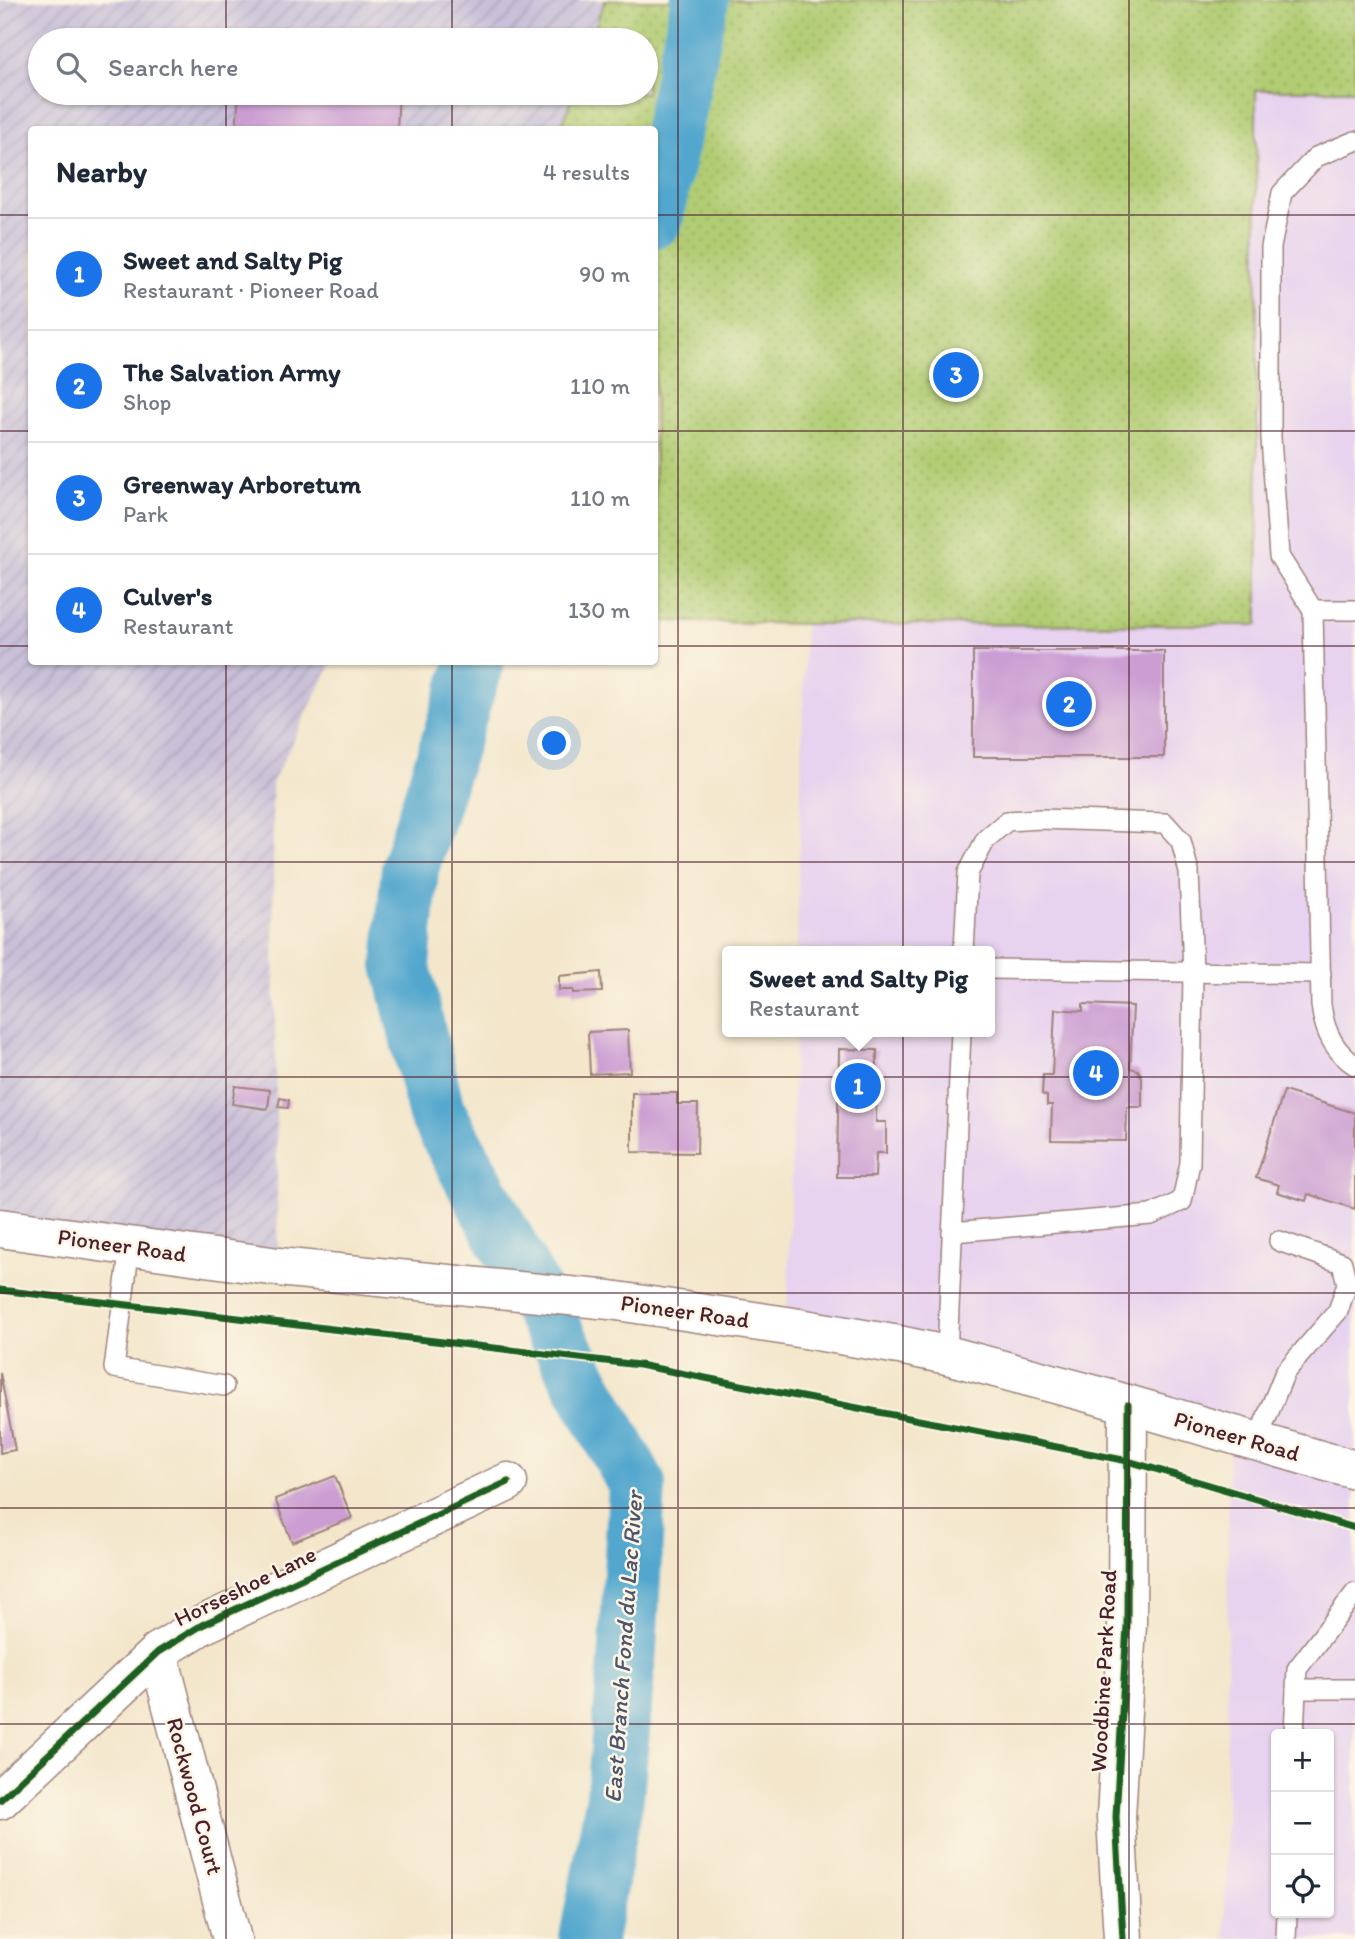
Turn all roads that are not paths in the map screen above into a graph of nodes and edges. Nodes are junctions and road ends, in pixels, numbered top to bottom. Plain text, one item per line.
1 (1355, 141) edge
2 (1313, 610) junction
3 (1355, 610) edge
4 (964, 946) edge
5 (995, 969) edge
6 (1193, 972) junction
7 (1321, 974) junction
8 (961, 1037) edge
9 (1355, 1065) edge
10 (0, 1228) edge
11 (952, 1231) junction
12 (1279, 1241) dead end
13 (130, 1246) junction
14 (947, 1355) junction
15 (224, 1386) dead end
16 (1128, 1405) junction
17 (1257, 1441) junction
18 (1355, 1470) edge
19 (508, 1482) dead end
20 (1355, 1593) edge
21 (158, 1652) junction
22 (1296, 1689) junction
23 (1355, 1689) edge
24 (1294, 1729) edge
25 (0, 1800) edge
26 (1287, 1918) edge
27 (232, 1939) edge
28 (1123, 1939) edge
29 (1286, 1939) edge

1 - 2 lane
2 - 3 lane
2 - 7 lane
4 - 6 lane
5 - 6 lane
6 - 7 lane
6 - 11 lane
7 - 9 lane
8 - 11 lane
10 - 13 street, Pioneer Road
11 - 14 lane
12 - 17 lane
13 - 14 street, Pioneer Road
13 - 15 lane
14 - 16 street, Pioneer Road
16 - 17 street, Pioneer Road
16 - 28 street, Woodbine Park Road
17 - 18 street, Pioneer Road
19 - 21 street, Horseshoe Lane
20 - 22 lane
21 - 25 street, Horseshoe Lane
21 - 27 street, Rockwood Court
22 - 23 lane
22 - 24 lane
26 - 29 lane

